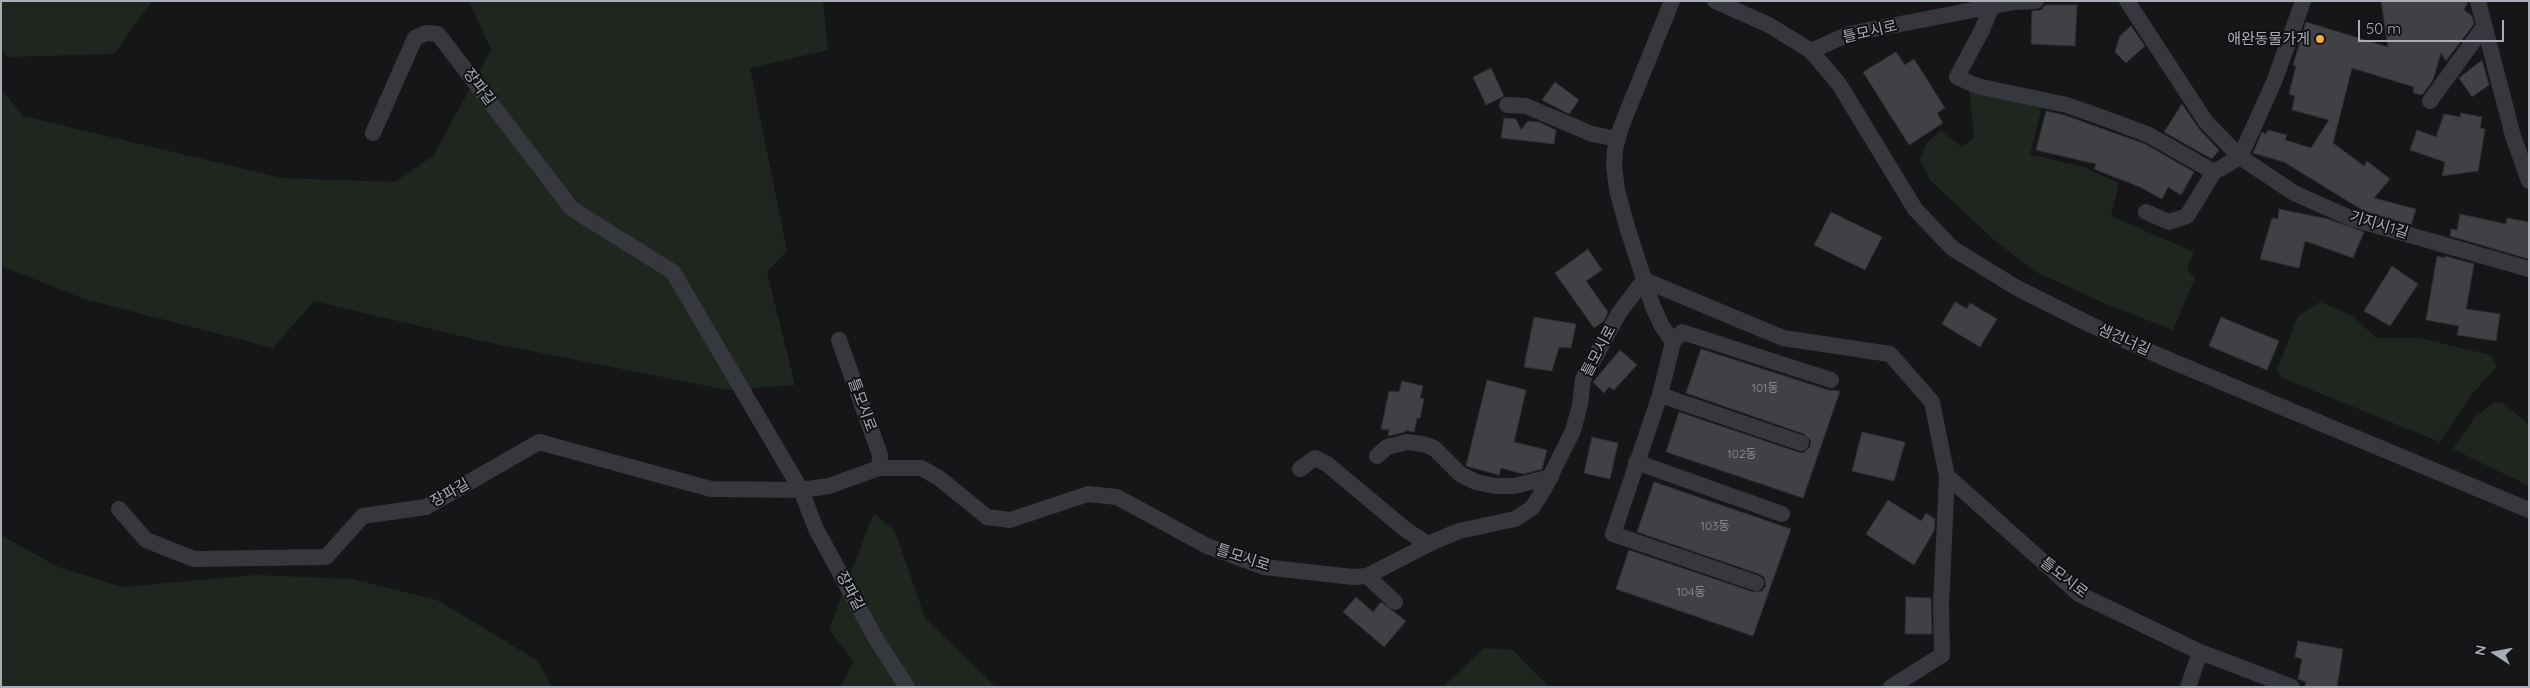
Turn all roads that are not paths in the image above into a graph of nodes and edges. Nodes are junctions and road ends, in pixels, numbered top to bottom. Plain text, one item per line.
1 (1672, 1) edge
2 (1715, 1) edge
3 (2036, 1) edge
4 (2128, 1) edge
5 (2303, 1) edge
6 (2478, 1) edge
7 (2015, 2) edge
8 (1991, 8) junction
9 (2483, 28) junction
10 (1811, 51) junction
11 (2430, 101) dead end
12 (1507, 105) dead end
13 (373, 133) dead end
14 (1618, 139) junction
15 (2240, 157) junction
16 (2214, 172) junction
17 (2529, 181) edge
18 (2146, 212) dead end
19 (2529, 269) edge
20 (1644, 280) junction
21 (838, 340) dead end
22 (1674, 342) junction
23 (1830, 380) dead end
24 (1660, 396) junction
25 (1801, 444) dead end
26 (1377, 456) dead end
27 (1636, 462) junction
28 (879, 468) junction
29 (1300, 469) dead end
30 (1947, 476) junction
31 (1551, 477) junction
32 (801, 490) junction
33 (119, 509) dead end
34 (2529, 510) edge
35 (1782, 514) dead end
36 (1428, 544) junction
37 (1367, 576) junction
38 (1756, 583) dead end
39 (1394, 602) dead end
40 (2200, 652) junction
41 (907, 687) edge
42 (1891, 687) edge
43 (2188, 687) edge
44 (2292, 687) edge

1 - 14 street
2 - 10 street
3 - 7 street, 틀모시로
4 - 15 street, 기지시1길
5 - 15 street
6 - 9 street
7 - 8 street, 틀모시로
8 - 10 street, 틀모시로
8 - 16 street
9 - 11 street
9 - 17 street
10 - 34 street, 샘건너길
12 - 14 street
13 - 32 street, 장파길
14 - 20 street
15 - 16 street
15 - 19 street, 기지시1길
16 - 18 street
20 - 22 street
20 - 30 street
20 - 31 street, 틀모시로
21 - 28 street, 틀모시로
22 - 23 street
22 - 24 street
24 - 25 street
24 - 27 street
26 - 31 street
27 - 35 street
27 - 38 street
28 - 32 street
28 - 37 street, 틀모시로
29 - 36 street
30 - 40 street, 틀모시로
30 - 42 street
31 - 36 street, 틀모시로
32 - 33 street, 장파길
32 - 41 street, 장파길
36 - 37 street, 틀모시로
37 - 39 street
40 - 43 street
40 - 44 street, 틀모시로

